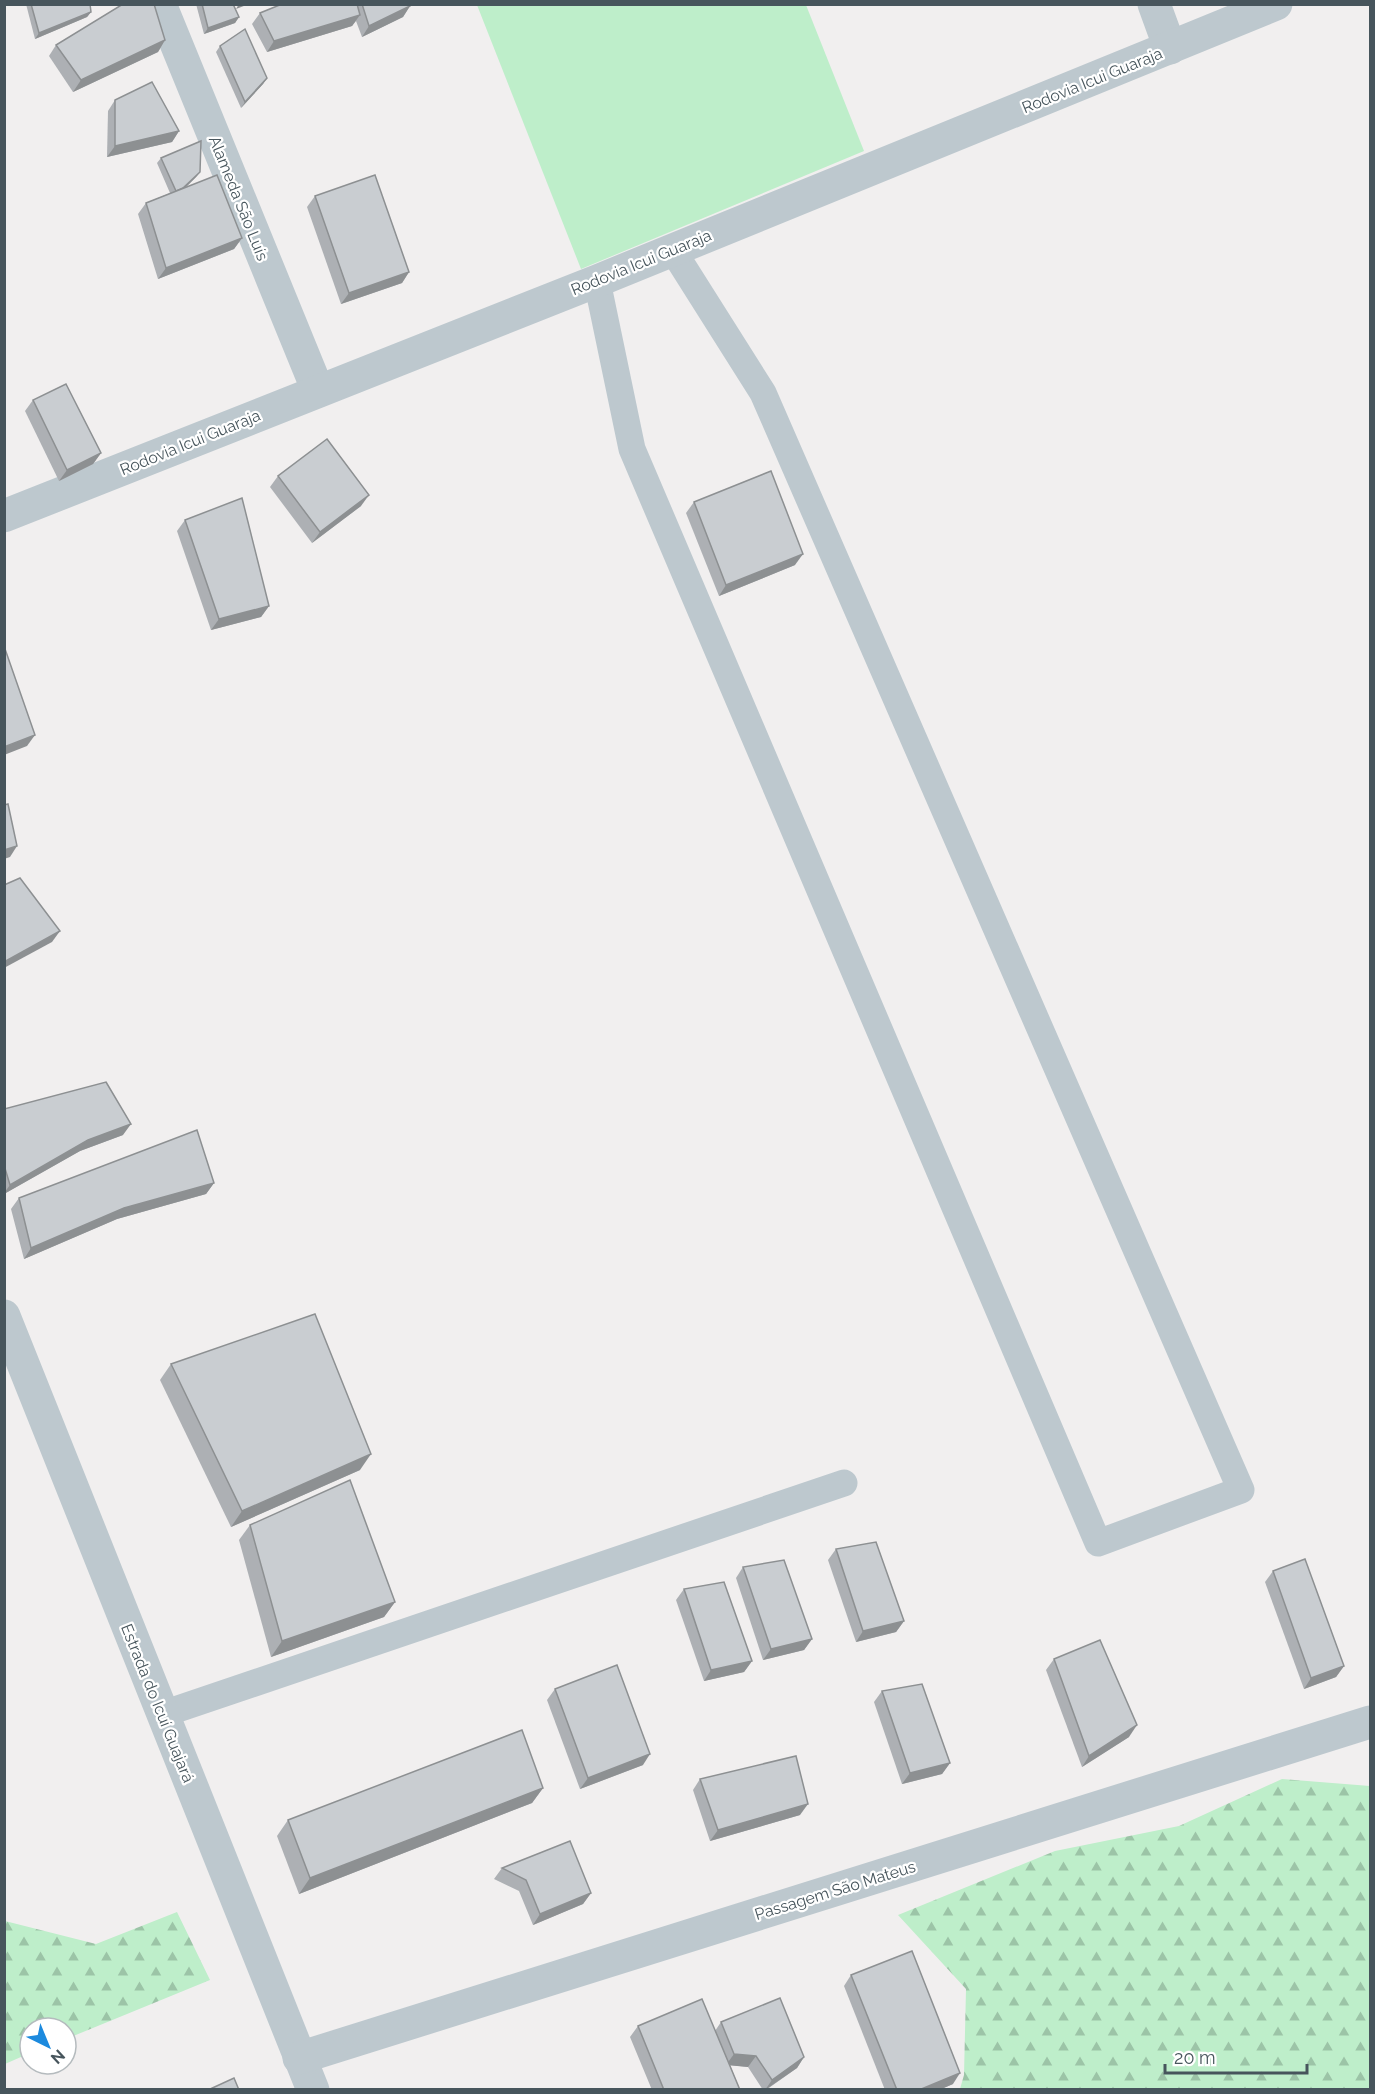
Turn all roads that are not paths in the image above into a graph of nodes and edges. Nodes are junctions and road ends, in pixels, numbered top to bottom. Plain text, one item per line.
1 (160, 4) edge
2 (1154, 4) edge
3 (1276, 4) edge
4 (1170, 48) junction
5 (672, 249) junction
6 (597, 281) junction
7 (318, 391) junction
8 (4, 516) edge
9 (4, 1316) edge
10 (844, 1483) dead end
11 (163, 1714) junction
12 (1371, 1722) edge
13 (299, 2058) junction
14 (313, 2090) edge

1 - 7 street, Alameda São Luís
2 - 4 street
3 - 4 street, Rodovia Icui Guaraja
4 - 5 street, Rodovia Icui Guaraja
5 - 6 street, Rodovia Icui Guaraja
5 - 6 lane
6 - 7 street, Rodovia Icui Guaraja
7 - 8 street, Rodovia Icui Guaraja
9 - 11 street, Estrada do Icuí Guajará
10 - 11 lane
11 - 13 street, Estrada do Icuí Guajará
12 - 13 street, Passagem São Mateus
13 - 14 street, Estrada do Icuí Guajará

